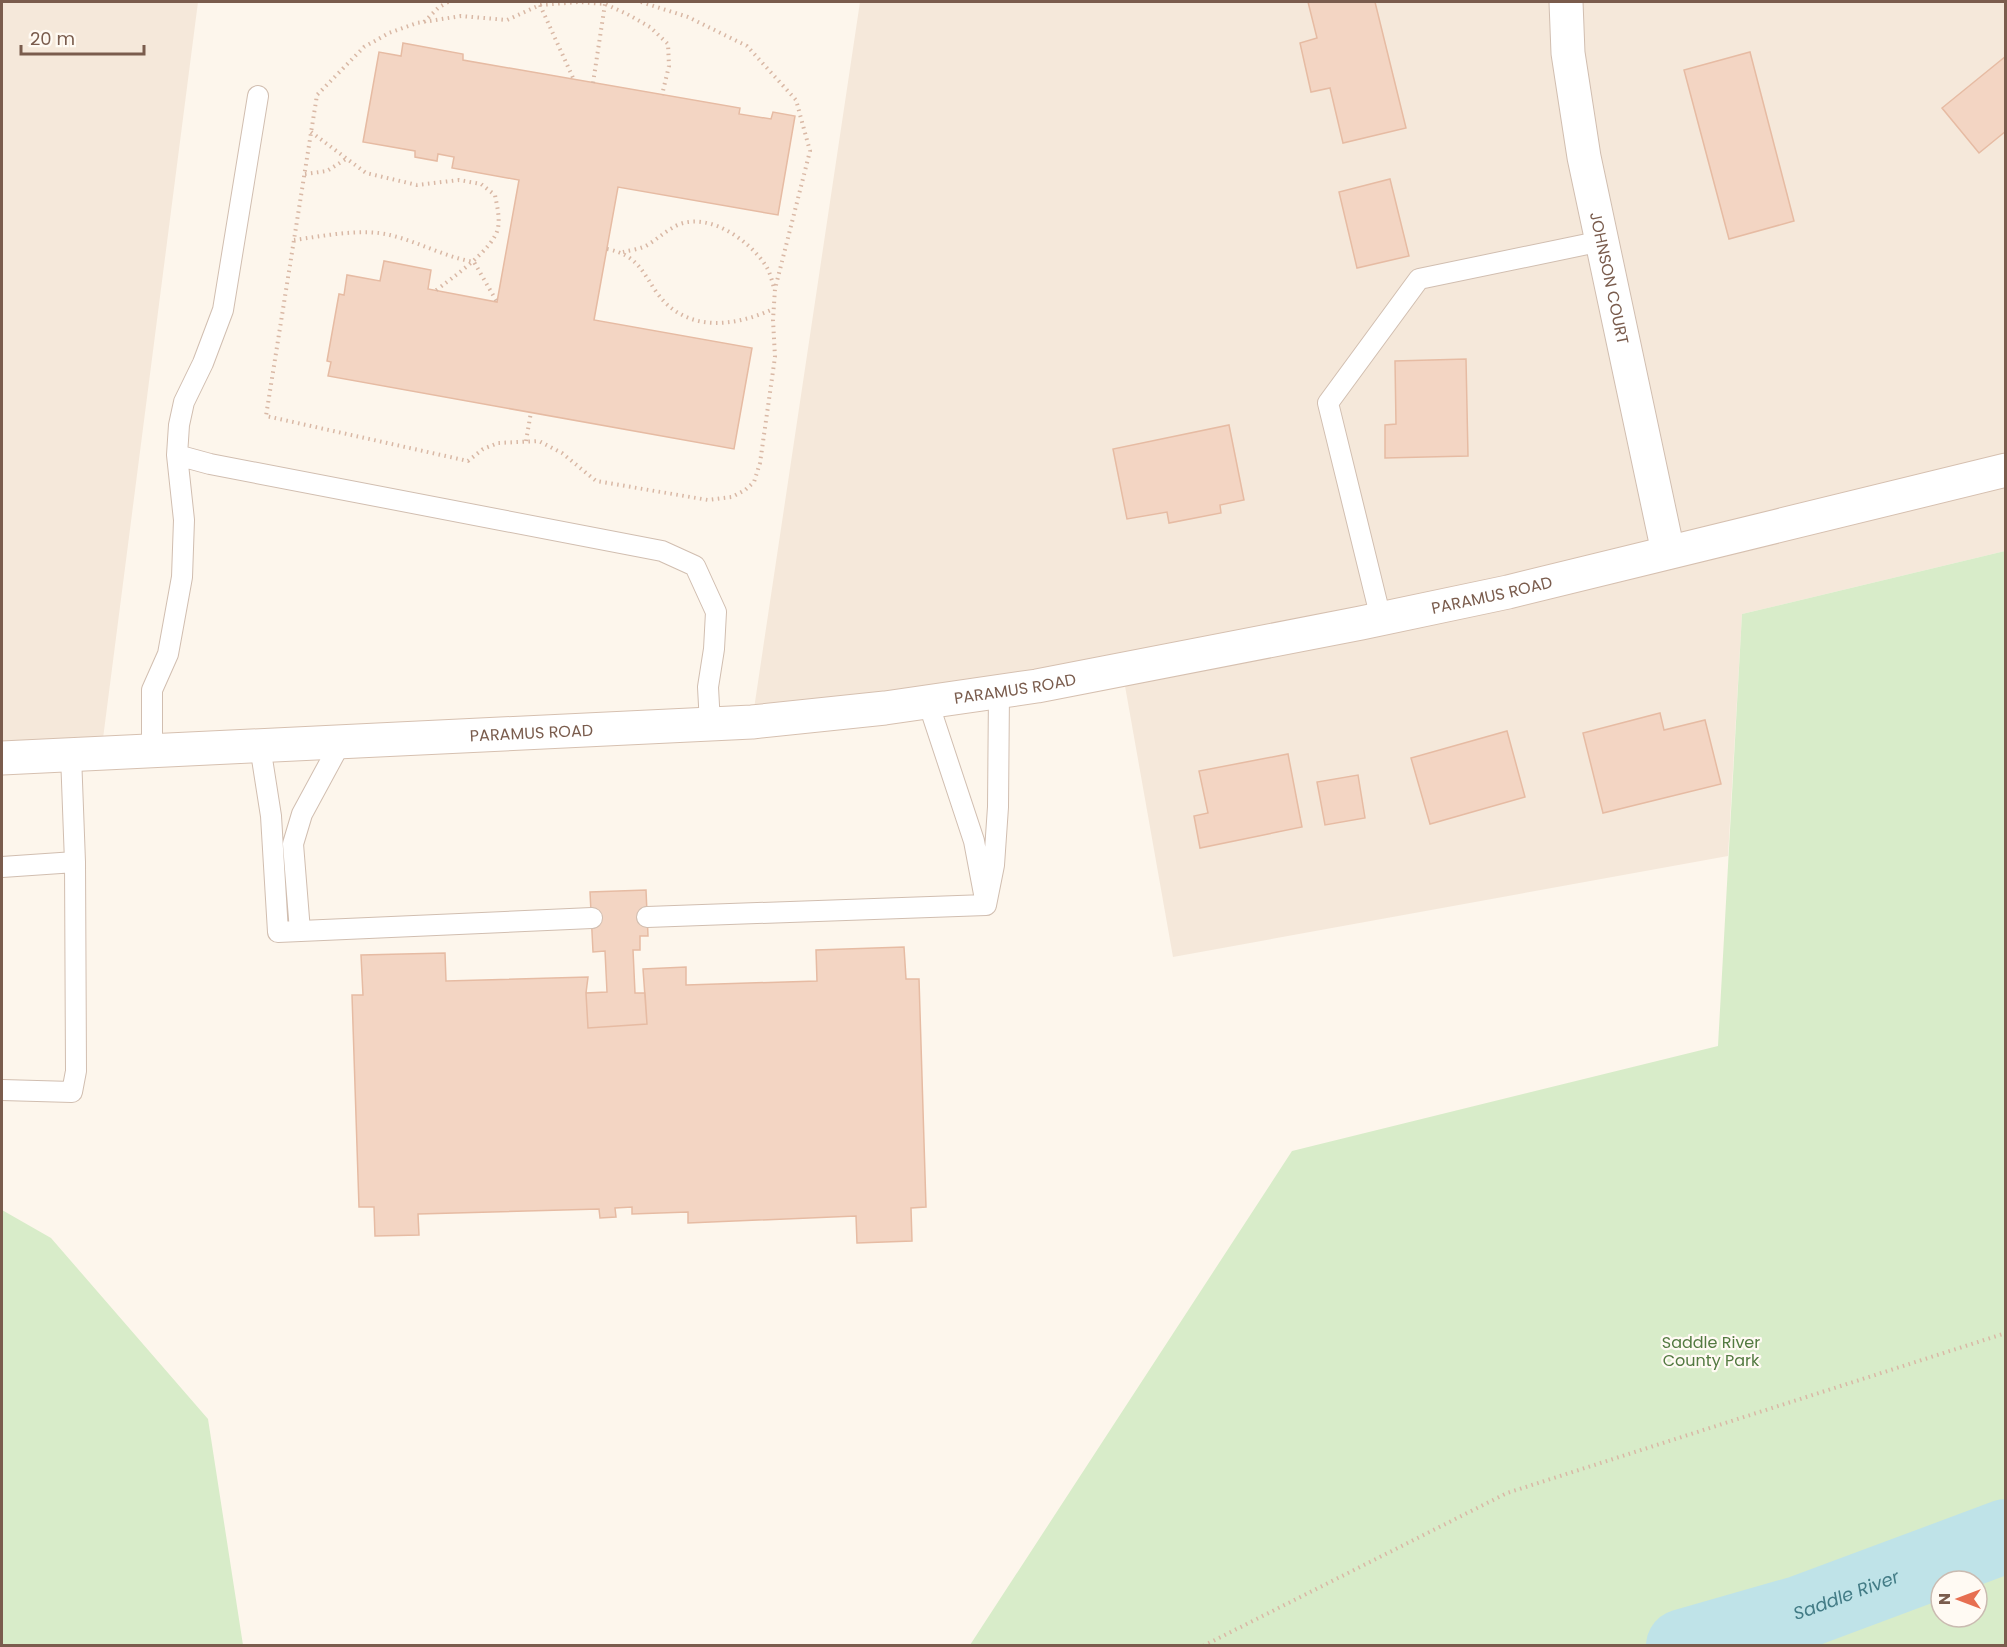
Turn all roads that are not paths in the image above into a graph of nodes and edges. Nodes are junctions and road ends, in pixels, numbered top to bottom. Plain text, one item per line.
1 (1566, 2) edge
2 (258, 96) dead end
3 (1602, 241) junction
4 (177, 455) junction
5 (2006, 470) edge
6 (1668, 552) junction
7 (1380, 619) junction
8 (999, 692) junction
9 (928, 702) junction
10 (710, 724) junction
11 (341, 742) junction
12 (260, 746) junction
13 (152, 751) junction
14 (71, 755) junction
15 (2, 758) edge
16 (75, 862) junction
17 (2, 867) edge
18 (986, 905) junction
19 (646, 917) dead end
20 (592, 918) dead end
21 (300, 931) junction
22 (2, 1090) edge

1 - 3 main road, JOHNSON COURT
2 - 4 lane
3 - 6 main road, JOHNSON COURT
3 - 7 lane
4 - 10 lane
4 - 13 lane
5 - 6 main road, PARAMUS ROAD
6 - 7 main road, PARAMUS ROAD
7 - 8 main road, PARAMUS ROAD
8 - 9 main road, PARAMUS ROAD
8 - 18 lane
9 - 10 main road, PARAMUS ROAD
9 - 18 lane
10 - 11 main road, PARAMUS ROAD
11 - 12 main road, PARAMUS ROAD
11 - 21 lane
12 - 13 main road, PARAMUS ROAD
12 - 21 lane
13 - 14 main road, PARAMUS ROAD
14 - 15 main road, PARAMUS ROAD
14 - 16 lane
16 - 17 lane
16 - 22 lane
18 - 19 lane
20 - 21 lane

